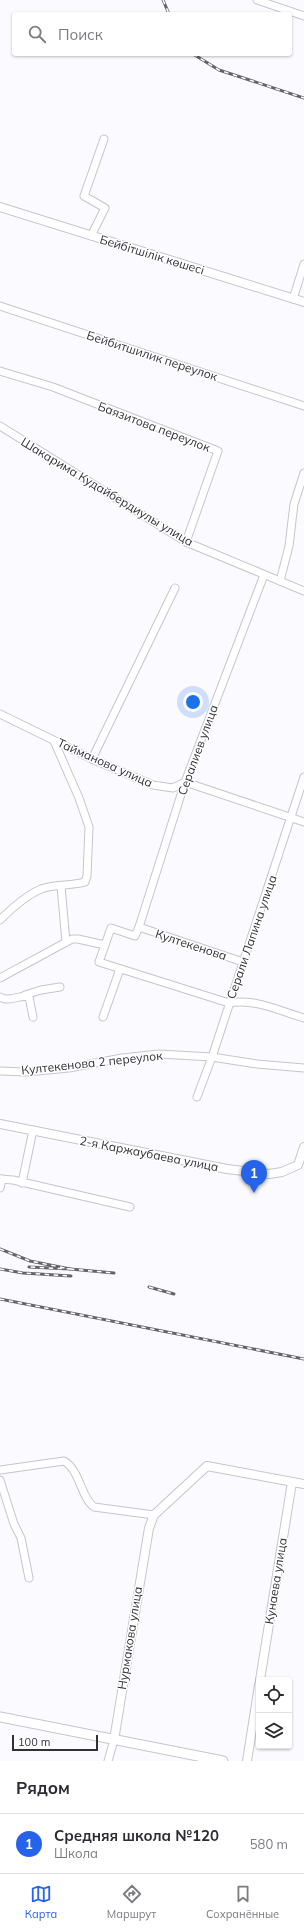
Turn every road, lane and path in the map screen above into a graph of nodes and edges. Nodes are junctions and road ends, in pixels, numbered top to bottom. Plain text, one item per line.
1 (258, 0) edge
2 (304, 16) edge
3 (104, 139) dead end
4 (0, 207) edge
5 (91, 236) junction
6 (304, 264) edge
7 (293, 299) junction
8 (304, 302) edge
9 (0, 306) edge
10 (0, 370) edge
11 (304, 397) edge
12 (303, 406) edge
13 (0, 426) edge
14 (304, 473) edge
15 (186, 542) junction
16 (264, 575) junction
17 (280, 581) junction
18 (175, 588) dead end
19 (304, 590) edge
20 (0, 714) edge
21 (54, 741) junction
22 (92, 760) junction
23 (304, 777) edge
24 (185, 782) junction
25 (292, 818) junction
26 (304, 822) edge
27 (61, 886) junction
28 (0, 920) edge
29 (139, 927) junction
30 (66, 942) junction
31 (105, 945) junction
32 (243, 962) junction
33 (120, 969) junction
34 (0, 978) edge
35 (60, 987) dead end
36 (25, 995) junction
37 (0, 997) edge
38 (229, 1003) junction
39 (33, 1017) dead end
40 (102, 1017) dead end
41 (304, 1018) edge
42 (212, 1057) junction
43 (304, 1068) edge
44 (0, 1071) edge
45 (197, 1097) dead end
46 (0, 1124) edge
47 (33, 1130) junction
48 (304, 1147) edge
49 (301, 1166) edge
50 (1, 1179) edge
51 (22, 1183) junction
52 (0, 1188) edge
53 (130, 1207) dead end
54 (0, 1470) edge
55 (0, 1480) edge
56 (292, 1482) junction
57 (304, 1484) edge
58 (154, 1515) junction
59 (29, 1578) dead end
60 (260, 1677) edge
61 (256, 1704) edge
62 (0, 1717) edge
63 (114, 1740) junction
64 (108, 1761) edge
65 (223, 1761) edge
66 (247, 1761) edge

1 - 2 street
3 - 5 street
4 - 5 street, Бейбітшілік көшесі
5 - 7 street, Бейбітшілік көшесі
6 - 7 street
7 - 8 street, Бейбітшілік көшесі
9 - 12 street, Бейбитшилик переулок
10 - 15 street, Баязитова переулок
11 - 12 street
13 - 15 street, Шакарима Кудайбердиулы улица
14 - 17 street
15 - 16 street, Шакарима Кудайбердиулы улица
16 - 17 street, Шакарима Кудайбердиулы улица
16 - 24 street, Сералиев улица
17 - 19 street, Шакарима Кудайбердиулы улица
18 - 22 street
20 - 21 street, Тайманова улица
21 - 22 street, Тайманова улица
21 - 27 street
22 - 24 street, Тайманова улица
23 - 25 street, Серали Лапина улица
24 - 25 street
24 - 29 street, Сералиев улица
25 - 26 street
25 - 32 street, Серали Лапина улица
27 - 28 street
27 - 30 street
29 - 31 street
29 - 32 street, Култекенова
30 - 31 street
30 - 34 street
31 - 33 street
32 - 38 street, Серали Лапина улица
33 - 38 street
33 - 40 street
35 - 36 street
36 - 37 street
36 - 39 street
38 - 41 street
38 - 42 street, Серали Лапина улица
42 - 43 street, Култекенова 2 переулок
42 - 44 street, Култекенова 2 переулок
42 - 45 street, Серали Лапина улица
46 - 47 street, 2-я Каржаубаева улица
47 - 49 street, 2-я Каржаубаева улица
47 - 51 street
48 - 49 street
50 - 51 street
50 - 52 street
51 - 53 street
54 - 58 street
55 - 59 street
56 - 57 street
56 - 58 street
56 - 60 street, Кунаева улица
58 - 63 street, Нурмакова улица
61 - 66 street
62 - 63 main road
63 - 64 street, Нурмакова улица
63 - 65 main road

